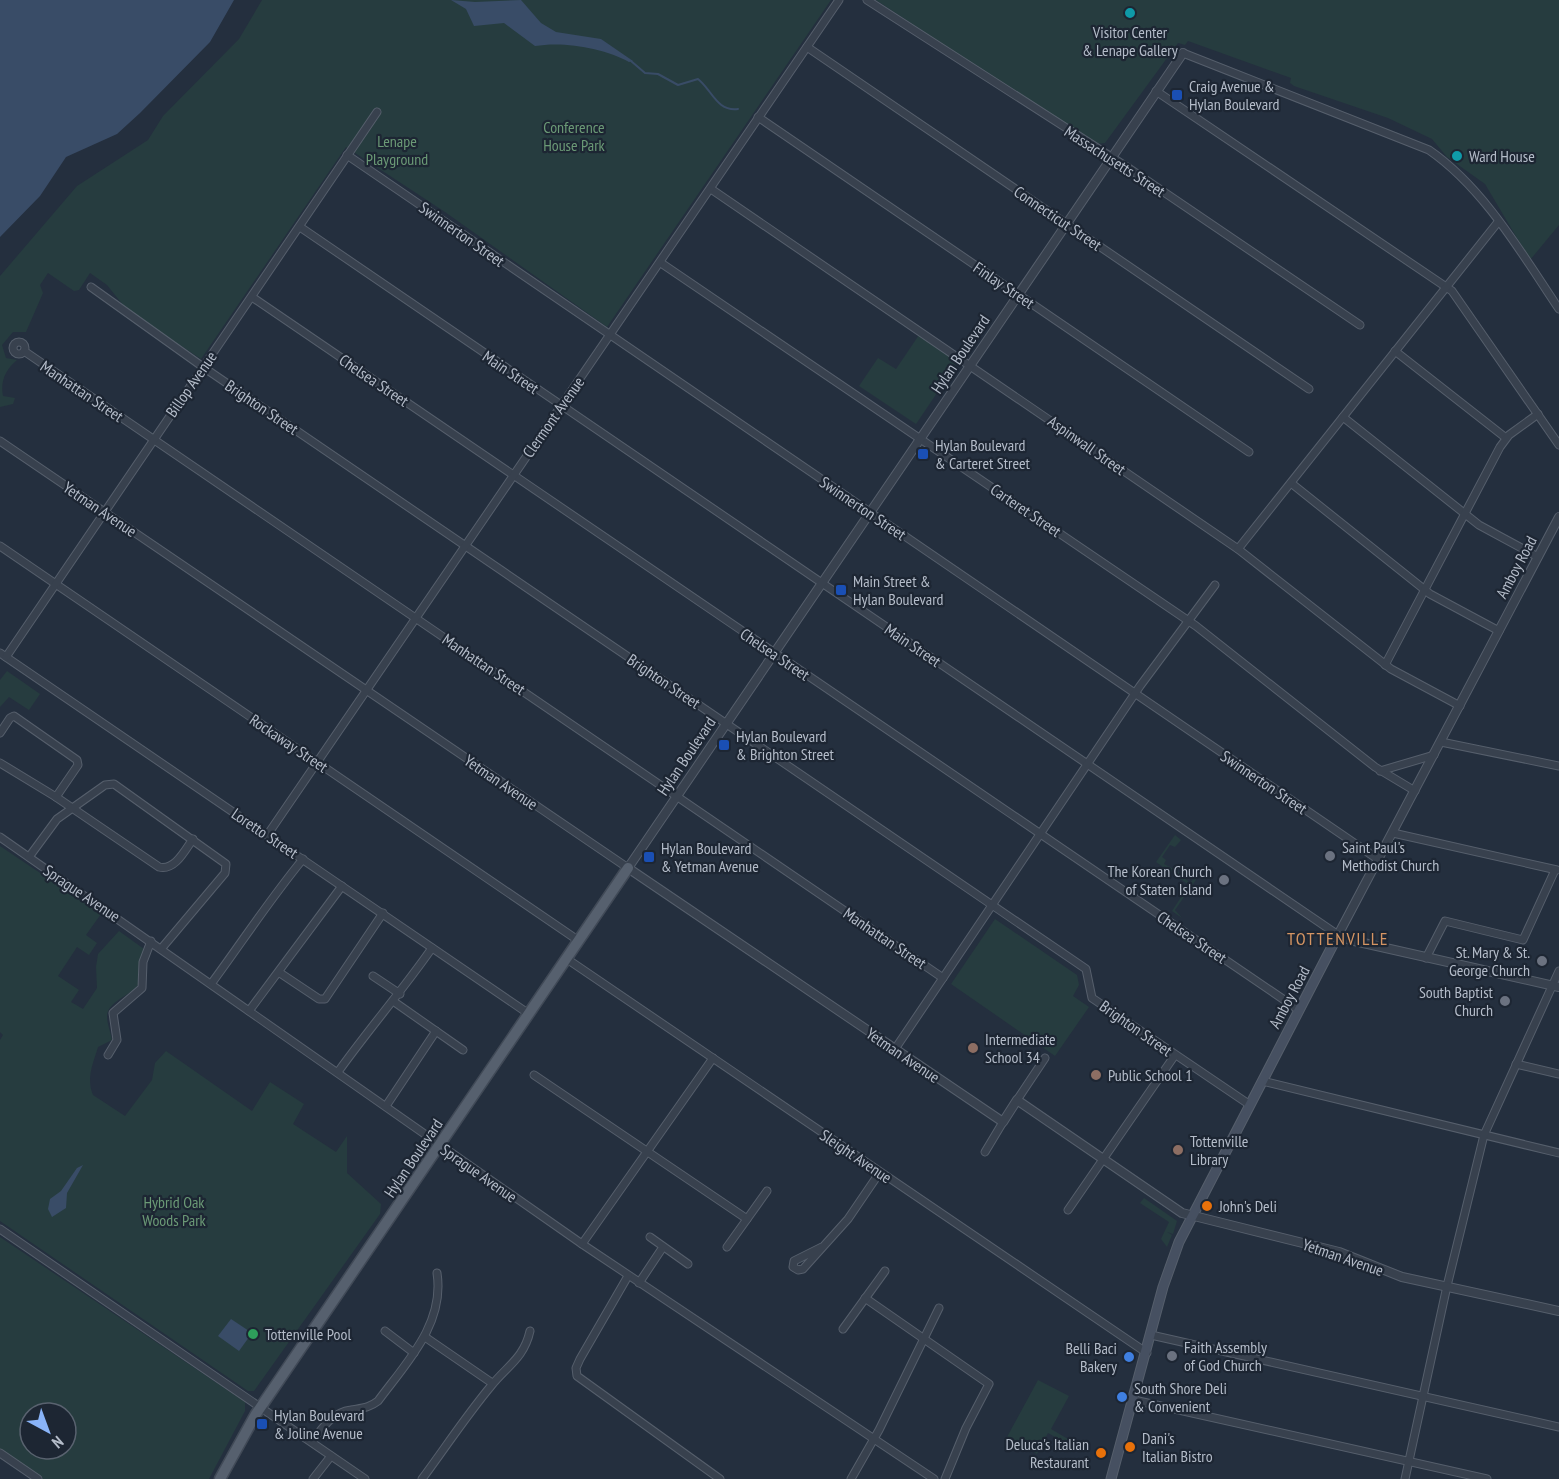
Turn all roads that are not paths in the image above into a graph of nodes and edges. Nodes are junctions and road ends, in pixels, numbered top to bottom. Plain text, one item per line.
1 (839, 0) edge
2 (867, 0) edge
3 (807, 47) junction
4 (1183, 53) joint
5 (1156, 91) junction
6 (377, 112) dead end
7 (758, 117) junction
8 (347, 155) junction
9 (1111, 159) junction
10 (711, 189) junction
11 (1498, 222) junction
12 (1067, 224) junction
13 (300, 227) junction
14 (661, 263) junction
15 (91, 287) dead end
16 (1446, 287) junction
17 (1018, 295) junction
18 (252, 297) junction
19 (1556, 298) edge
20 (1559, 309) edge
21 (1360, 325) dead end
22 (609, 336) junction
23 (24, 351) dead end
24 (1395, 351) junction
25 (971, 365) junction
26 (203, 367) junction
27 (1309, 389) dead end
28 (561, 406) junction
29 (1538, 414) junction
30 (1342, 417) junction
31 (921, 438) junction
32 (1506, 438) junction
33 (154, 439) junction
34 (0, 441) edge
35 (1559, 445) edge
36 (1249, 452) dead end
37 (513, 474) junction
38 (1291, 483) junction
39 (105, 512) junction
40 (870, 513) junction
41 (1464, 513) junction
42 (1559, 517) edge
43 (465, 545) junction
44 (0, 546) edge
45 (1238, 549) junction
46 (1538, 557) junction
47 (56, 584) junction
48 (822, 584) junction
49 (1215, 585) dead end
50 (1424, 590) junction
51 (415, 618) junction
52 (1187, 621) junction
53 (1499, 631) junction
54 (775, 653) junction
55 (3, 655) edge
56 (1385, 665) junction
57 (366, 690) junction
58 (1135, 693) junction
59 (1460, 706) junction
60 (727, 723) junction
61 (0, 733) edge
62 (1441, 742) junction
63 (1434, 755) junction
64 (317, 762) junction
65 (0, 763) edge
66 (1088, 764) junction
67 (1559, 766) edge
68 (1380, 771) junction
69 (1415, 791) junction
70 (56, 796) junction
71 (677, 796) junction
72 (73, 809) junction
73 (1393, 833) junction
74 (268, 834) junction
75 (1041, 834) junction
76 (0, 837) edge
77 (193, 839) junction
78 (29, 857) junction
79 (303, 859) junction
80 (1379, 860) junction
81 (628, 868) junction
82 (1557, 870) edge
83 (342, 886) junction
84 (992, 906) junction
85 (383, 913) junction
86 (1338, 935) junction
87 (579, 940) junction
88 (151, 941) junction
89 (432, 948) junction
90 (161, 949) junction
91 (1426, 958) junction
92 (567, 959) junction
93 (1559, 971) edge
94 (280, 973) junction
95 (373, 976) dead end
96 (943, 978) junction
97 (211, 984) junction
98 (1556, 987) edge
99 (400, 994) junction
100 (393, 1001) junction
101 (1299, 1010) junction
102 (249, 1011) junction
103 (529, 1014) junction
104 (436, 1031) junction
105 (895, 1049) junction
106 (463, 1050) dead end
107 (108, 1055) dead end
108 (1175, 1055) junction
109 (713, 1058) junction
110 (1045, 1058) dead end
111 (1516, 1064) junction
112 (338, 1072) junction
113 (1559, 1074) edge
114 (534, 1075) dead end
115 (1262, 1081) junction
116 (1017, 1100) junction
117 (1250, 1105) junction
118 (386, 1106) junction
119 (1003, 1122) junction
120 (1484, 1135) junction
121 (440, 1145) junction
122 (647, 1151) junction
123 (985, 1152) dead end
124 (1559, 1153) edge
125 (1104, 1159) junction
126 (880, 1172) junction
127 (767, 1191) dead end
128 (1068, 1210) dead end
129 (1192, 1216) junction
130 (747, 1219) junction
131 (0, 1229) edge
132 (650, 1237) dead end
133 (582, 1244) junction
134 (663, 1246) junction
135 (727, 1247) dead end
136 (822, 1247) dead end
137 (688, 1264) dead end
138 (885, 1271) dead end
139 (436, 1273) dead end
140 (628, 1276) junction
141 (639, 1283) junction
142 (1447, 1286) junction
143 (865, 1298) junction
144 (939, 1308) dead end
145 (1559, 1311) edge
146 (843, 1329) dead end
147 (530, 1331) dead end
148 (386, 1332) dead end
149 (1151, 1335) junction
150 (424, 1337) junction
151 (924, 1341) junction
152 (414, 1353) junction
153 (1147, 1353) junction
154 (492, 1383) junction
155 (1422, 1396) junction
156 (1134, 1400) junction
157 (261, 1407) junction
158 (1559, 1427) edge
159 (875, 1439) junction
160 (312, 1442) junction
161 (0, 1453) edge
162 (331, 1456) junction
163 (1408, 1462) junction
164 (38, 1479) edge
165 (220, 1479) edge
166 (313, 1479) edge
167 (365, 1479) edge
168 (422, 1479) edge
169 (720, 1479) edge
170 (851, 1479) edge
171 (934, 1479) edge
172 (945, 1479) edge
173 (1111, 1479) edge
174 (1405, 1479) edge
175 (1487, 1479) edge

1 - 3 street, Clermont Avenue
2 - 9 street, Massachusetts Street
3 - 7 street, Clermont Avenue
3 - 12 street, Connecticut Street
4 - 5 street, Hylan Boulevard
4 - 11 street
5 - 9 street, Hylan Boulevard
5 - 16 street
6 - 8 street, Billop Avenue
7 - 10 street, Clermont Avenue
7 - 17 street, Finlay Street
8 - 13 street, Billop Avenue
8 - 22 street, Swinnerton Street
9 - 12 street, Hylan Boulevard
9 - 21 street, Massachusetts Street
10 - 14 street, Clermont Avenue
10 - 25 street, Aspinwall Street
11 - 16 street
11 - 19 street
12 - 17 street, Hylan Boulevard
12 - 27 street, Connecticut Street
13 - 18 street, Billop Avenue
13 - 28 street, Main Street
14 - 22 street, Clermont Avenue
14 - 31 street, Carteret Street
15 - 26 street, Brighton Street
16 - 24 street
16 - 29 street
17 - 25 street, Hylan Boulevard
17 - 36 street, Finlay Street
18 - 26 street, Billop Avenue
18 - 37 street, Chelsea Street
19 - 20 street
22 - 28 street, Clermont Avenue
22 - 40 street, Swinnerton Street
23 - 33 street, Manhattan Street
24 - 30 street
24 - 32 street
25 - 31 street, Hylan Boulevard
25 - 45 street, Aspinwall Street
26 - 33 street, Billop Avenue
26 - 43 street, Brighton Street
28 - 37 street, Clermont Avenue
28 - 48 street, Main Street
29 - 32 street
29 - 35 street
30 - 38 street
30 - 41 street
31 - 40 street, Hylan Boulevard
31 - 52 street, Carteret Street
32 - 41 street
33 - 39 street, Billop Avenue
33 - 51 street, Manhattan Street
34 - 39 street, Yetman Avenue
37 - 43 street, Clermont Avenue
37 - 54 street, Chelsea Street
38 - 45 street
38 - 50 street
39 - 47 street, Billop Avenue
39 - 57 street, Yetman Avenue
40 - 48 street, Hylan Boulevard
40 - 58 street, Swinnerton Street
41 - 46 street
41 - 50 street
42 - 46 street, Amboy Road
43 - 51 street, Clermont Avenue
43 - 60 street, Brighton Street
44 - 47 street, Rockaway Street
45 - 56 street, Aspinwall Street
46 - 53 street, Amboy Road
47 - 55 street, Billop Avenue
47 - 64 street, Rockaway Street
48 - 54 street, Hylan Boulevard
48 - 66 street, Main Street
49 - 52 street
50 - 53 street
50 - 56 street
51 - 57 street, Clermont Avenue
51 - 71 street, Manhattan Street
52 - 58 street
52 - 68 street, Carteret Street
53 - 59 street, Amboy Road
54 - 60 street, Hylan Boulevard
54 - 75 street, Chelsea Street
55 - 74 street, Loretto Street
56 - 59 street, Aspinwall Street
57 - 64 street, Clermont Avenue
57 - 81 street, Yetman Avenue
58 - 66 street
58 - 80 street, Swinnerton Street
59 - 62 street, Amboy Road
60 - 71 street, Hylan Boulevard
60 - 84 street, Brighton Street
61 - 70 street
62 - 63 street, Amboy Road
62 - 67 street
63 - 68 street
63 - 69 street, Amboy Road
64 - 74 street, Clermont Avenue
64 - 87 street, Rockaway Street
65 - 70 street
66 - 75 street
66 - 86 street, Main Street
68 - 69 street, Carteret Street
69 - 73 street, Amboy Road
70 - 72 street
71 - 81 street, Hylan Boulevard
71 - 96 street, Manhattan Street
72 - 77 street
72 - 77 street
72 - 78 street
73 - 80 street, Amboy Road
73 - 82 street
74 - 79 street, Loretto Street
75 - 84 street
75 - 101 street, Chelsea Street
76 - 78 street, Sprague Avenue
77 - 90 street
78 - 88 street, Sprague Avenue
79 - 83 street, Loretto Street
79 - 97 street
80 - 86 street, Amboy Road
81 - 87 main road, Hylan Boulevard
81 - 105 street, Yetman Avenue
82 - 91 street
83 - 85 street, Loretto Street
83 - 94 street
84 - 96 street
84 - 108 street, Brighton Street
85 - 89 street, Loretto Street
85 - 94 street
86 - 91 street, Main Street
86 - 101 main road, Amboy Road
87 - 92 main road, Hylan Boulevard
88 - 90 street, Sprague Avenue
88 - 107 street
89 - 99 street
89 - 103 street, Loretto Street
90 - 97 street, Sprague Avenue
91 - 98 street, Main Street
92 - 103 main road, Hylan Boulevard
92 - 109 street, Sleight Avenue
93 - 98 street
94 - 102 street
95 - 99 street
96 - 105 street
97 - 102 street, Sprague Avenue
98 - 111 street
99 - 100 street
100 - 104 street
100 - 112 street
101 - 115 main road, Amboy Road
102 - 112 street, Sprague Avenue
103 - 121 main road, Hylan Boulevard
104 - 106 street
104 - 118 street
105 - 119 street, Yetman Avenue
108 - 117 street, Brighton Street
108 - 125 street
109 - 122 street
109 - 126 street, Sleight Avenue
110 - 116 street
111 - 113 street
111 - 120 street
112 - 118 street, Sprague Avenue
114 - 122 street
115 - 117 main road, Amboy Road
115 - 120 street
116 - 119 street
116 - 125 street, Yetman Avenue
117 - 129 main road, Amboy Road
118 - 121 street, Sprague Avenue
119 - 123 street
120 - 124 street
120 - 142 street
121 - 133 street, Sprague Avenue
121 - 157 main road, Hylan Boulevard
122 - 130 street
122 - 133 street
125 - 128 street
125 - 129 street, Yetman Avenue
126 - 136 street
126 - 153 street, Sleight Avenue
127 - 130 street
129 - 142 street, Yetman Avenue
129 - 149 main road, Amboy Road
130 - 135 street
131 - 157 street
132 - 134 street
133 - 140 street, Sprague Avenue
134 - 137 street
134 - 141 street
138 - 143 street
139 - 150 street
140 - 141 street, Sprague Avenue
140 - 169 street
141 - 159 street, Sprague Avenue
142 - 145 street, Yetman Avenue
142 - 155 street
143 - 146 street
143 - 151 street
144 - 151 street
147 - 154 street
148 - 152 street
149 - 153 main road, Amboy Road
149 - 155 street
150 - 152 street
150 - 154 street
151 - 159 street
151 - 172 street
152 - 160 street
153 - 156 main road, Amboy Road
154 - 168 street
155 - 158 street
155 - 163 street
156 - 163 street
156 - 173 main road, Amboy Road
157 - 160 street
157 - 165 main road, Hylan Boulevard
159 - 170 street
159 - 171 street, Sprague Avenue
160 - 162 street
161 - 164 street
162 - 166 street
162 - 167 street
163 - 174 street
163 - 175 street

